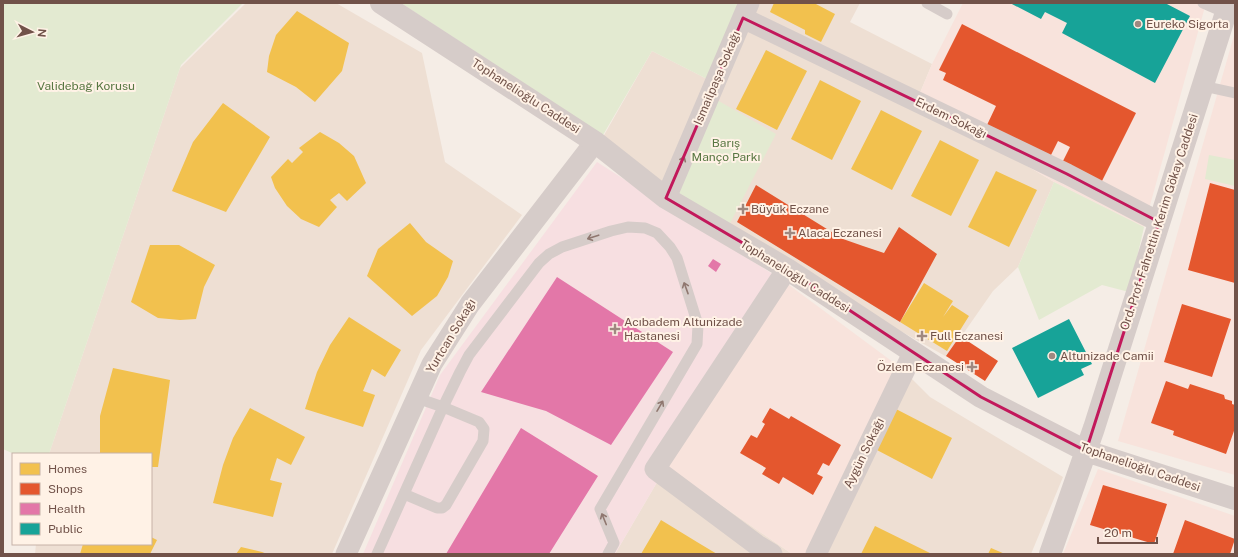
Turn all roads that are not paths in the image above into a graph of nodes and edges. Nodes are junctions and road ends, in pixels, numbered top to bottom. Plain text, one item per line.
1 (381, 3) edge
2 (927, 3) edge
3 (1203, 3) edge
4 (1228, 8) edge
5 (746, 10) edge
6 (947, 14) dead end
7 (1203, 86) junction
8 (1235, 93) edge
9 (595, 142) junction
10 (666, 198) junction
11 (1159, 222) junction
12 (787, 269) junction
13 (913, 352) junction
14 (417, 398) junction
15 (443, 407) junction
16 (1086, 451) junction
17 (404, 494) junction
18 (1235, 499) edge
19 (760, 551) edge
20 (346, 554) edge
21 (377, 554) edge
22 (608, 554) edge
23 (816, 554) edge
24 (1050, 554) edge

1 - 9 main road, Tophanelioğlu Caddesi
2 - 6 lane
3 - 4 lane
4 - 7 main road, Ord. Prof. Fahrettin Kerim Gökay Caddesi
10 -> 5 street, Ismailpaşa Sokağı
5 - 11 street, Erdem Sokağı
7 - 8 lane
7 - 11 main road, Ord. Prof. Fahrettin Kerim Gökay Caddesi
9 - 10 main road, Tophanelioğlu Caddesi
9 - 14 street, Yurtcan Sokağı
10 - 12 main road, Tophanelioğlu Caddesi
11 - 16 main road, Ord. Prof. Fahrettin Kerim Gökay Caddesi
12 - 13 main road, Tophanelioğlu Caddesi
12 - 19 street
13 - 16 main road, Tophanelioğlu Caddesi
13 - 23 street, Aygün Sokağı
14 - 15 lane
14 - 20 street, Yurtcan Sokağı
15 - 17 lane
15 - 17 lane
22 -> 15 lane
16 - 18 main road, Tophanelioğlu Caddesi
16 - 24 main road, Ord. Prof. Fahrettin Kerim Gökay Caddesi
17 - 21 lane

